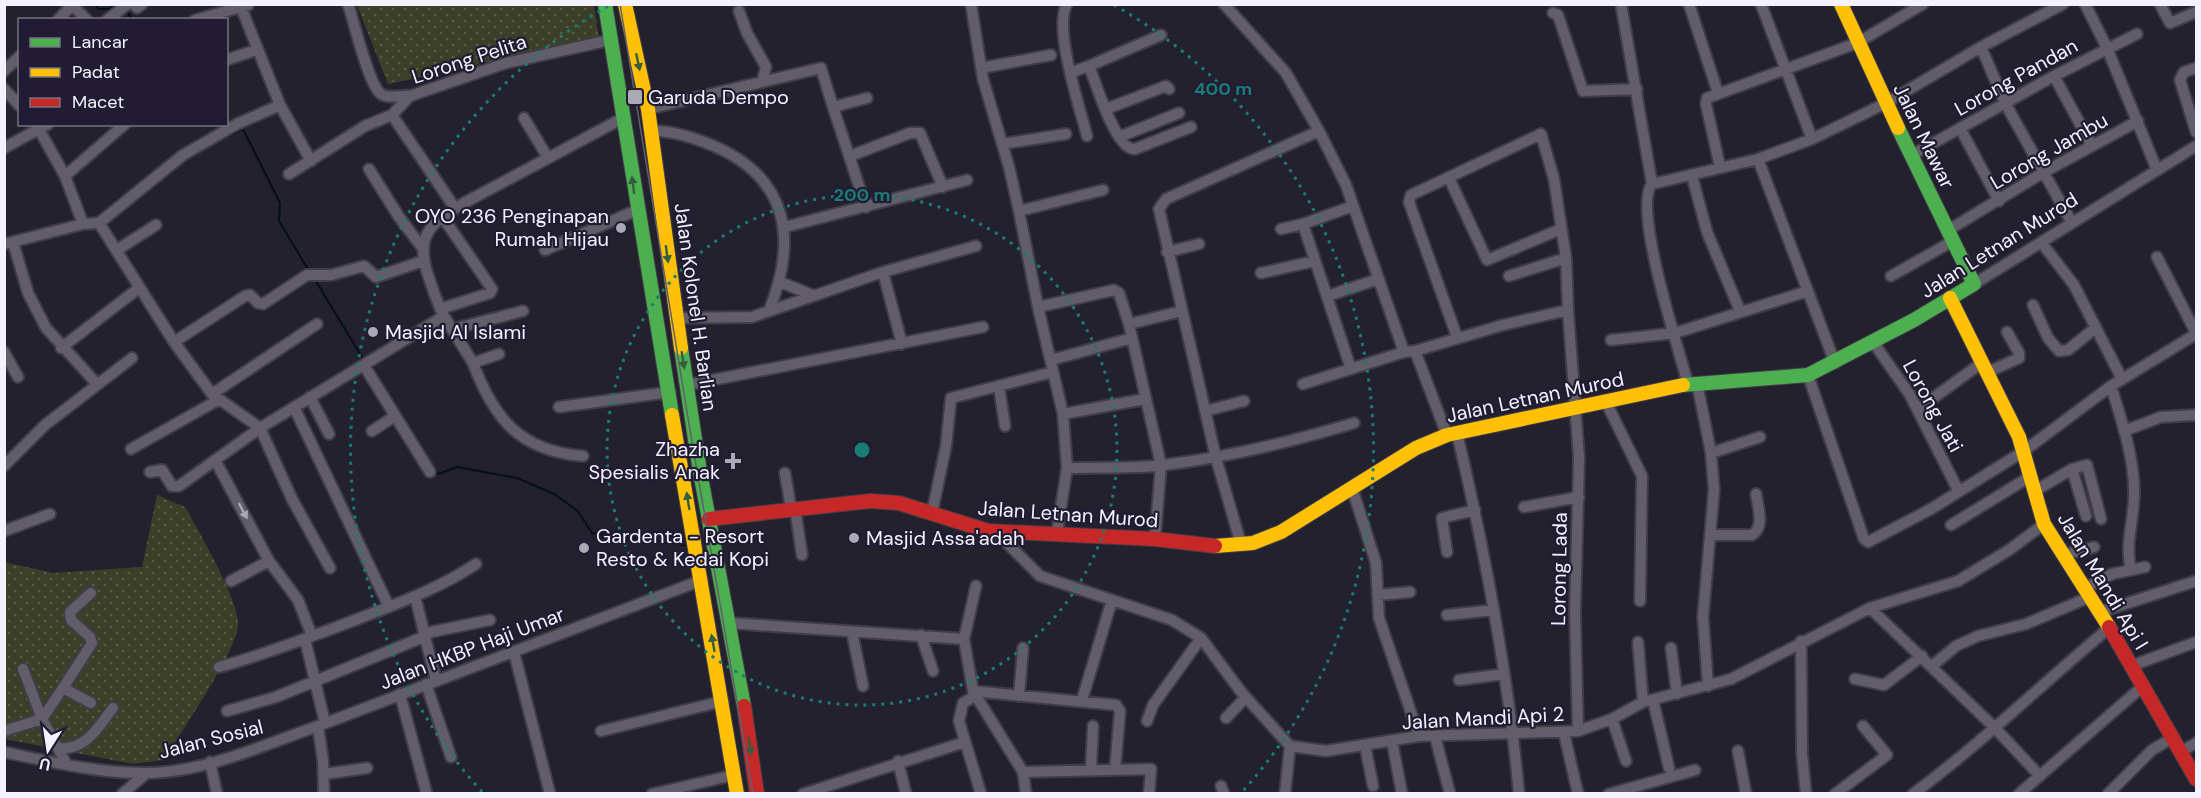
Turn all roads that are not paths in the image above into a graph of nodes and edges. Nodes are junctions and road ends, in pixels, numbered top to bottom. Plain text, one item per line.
1 (128, 4) edge
2 (134, 4) edge
3 (142, 4) edge
4 (348, 4) edge
5 (605, 4) edge
6 (625, 4) edge
7 (971, 4) edge
8 (1224, 4) edge
9 (1621, 4) edge
10 (1689, 4) edge
11 (1761, 4) edge
12 (1841, 4) edge
13 (2063, 4) edge
14 (2085, 4) edge
15 (2160, 4) edge
16 (73, 5) edge
17 (244, 6) edge
18 (1063, 6) edge
19 (1915, 6) edge
20 (739, 11) dead end
21 (2196, 12) edge
22 (1556, 14) dead end
23 (60, 18) edge
24 (85, 18) edge
25 (109, 18) edge
26 (202, 18) edge
27 (2138, 34) dead end
28 (1161, 35) dead end
29 (610, 40) junction
30 (1857, 44) junction
31 (1981, 47) junction
32 (2107, 48) junction
33 (256, 50) junction
34 (1051, 55) dead end
35 (18, 58) edge
36 (228, 59) edge
37 (1089, 66) junction
38 (981, 68) junction
39 (2196, 68) edge
40 (1785, 70) junction
41 (4, 71) edge
42 (1072, 72) junction
43 (2054, 76) junction
44 (762, 82) junction
45 (4, 89) edge
46 (1637, 89) junction
47 (1718, 93) junction
48 (410, 96) junction
49 (867, 98) dead end
50 (1886, 103) junction
51 (2005, 103) junction
52 (18, 104) edge
53 (280, 105) junction
54 (833, 107) junction
55 (648, 109) junction
56 (1107, 112) junction
57 (1179, 113) dead end
58 (392, 115) junction
59 (524, 118) dead end
60 (623, 118) junction
61 (2138, 121) junction
62 (42, 126) edge
63 (123, 126) edge
64 (1191, 127) dead end
65 (1960, 128) junction
66 (651, 131) junction
67 (2196, 132) edge
68 (1320, 133) junction
69 (1066, 134) dead end
70 (1087, 136) dead end
71 (1119, 137) junction
72 (1812, 139) junction
73 (1002, 144) junction
74 (2092, 146) junction
75 (2196, 146) edge
76 (4, 148) edge
77 (1912, 155) junction
78 (850, 156) junction
79 (548, 158) junction
80 (1758, 159) junction
81 (310, 161) junction
82 (1720, 167) junction
83 (369, 169) dead end
84 (2157, 170) junction
85 (2044, 172) junction
86 (290, 174) dead end
87 (65, 176) junction
88 (1692, 176) junction
89 (1449, 178) junction
90 (967, 180) dead end
91 (1652, 184) junction
92 (943, 187) junction
93 (1103, 190) dead end
94 (1999, 201) junction
95 (1353, 206) junction
96 (866, 207) junction
97 (455, 208) junction
98 (637, 210) junction
99 (1019, 211) junction
100 (442, 216) junction
101 (99, 223) junction
102 (2072, 223) junction
103 (83, 224) junction
104 (1303, 224) junction
105 (156, 225) dead end
106 (785, 227) junction
107 (1281, 229) dead end
108 (1561, 229) junction
109 (1950, 236) junction
110 (2041, 242) junction
111 (9, 243) edge
112 (1199, 244) dead end
113 (421, 246) junction
114 (976, 246) dead end
115 (117, 250) junction
116 (545, 250) dead end
117 (1167, 252) junction
118 (2157, 257) dead end
119 (1566, 258) junction
120 (423, 261) junction
121 (1316, 261) junction
122 (883, 272) junction
123 (1261, 273) dead end
124 (1509, 276) dead end
125 (1891, 276) dead end
126 (1379, 279) junction
127 (670, 281) junction
128 (780, 282) junction
129 (650, 284) junction
130 (1974, 284) junction
131 (139, 288) junction
132 (1808, 291) junction
133 (812, 295) junction
134 (1327, 296) junction
135 (1950, 298) junction
136 (2033, 304) dead end
137 (1038, 307) junction
138 (1569, 310) junction
139 (523, 311) dead end
140 (769, 311) junction
141 (1182, 311) junction
142 (1740, 311) junction
143 (442, 312) junction
144 (676, 318) junction
145 (317, 324) dead end
146 (1129, 324) junction
147 (983, 327) dead end
148 (453, 329) junction
149 (2094, 329) junction
150 (2007, 332) dead end
151 (1675, 333) junction
152 (2196, 333) edge
153 (1457, 337) junction
154 (1132, 339) junction
155 (1611, 340) dead end
156 (174, 342) junction
157 (1873, 342) junction
158 (902, 344) junction
159 (61, 348) junction
160 (1409, 351) junction
161 (4, 352) edge
162 (499, 354) dead end
163 (132, 358) dead end
164 (1051, 360) junction
165 (473, 363) junction
166 (1835, 363) junction
167 (364, 367) junction
168 (1985, 367) junction
169 (1351, 369) junction
170 (1053, 372) junction
171 (1808, 375) junction
172 (18, 377) dead end
173 (2122, 379) junction
174 (97, 384) junction
175 (1303, 384) dead end
176 (1692, 384) junction
177 (687, 385) junction
178 (2111, 386) junction
179 (999, 387) junction
180 (670, 392) junction
181 (215, 397) junction
182 (310, 397) junction
183 (1145, 399) junction
184 (1244, 401) dead end
185 (1606, 402) junction
186 (294, 407) junction
187 (559, 407) dead end
188 (1576, 407) junction
189 (1918, 409) junction
190 (1205, 411) junction
191 (1063, 414) junction
192 (2196, 415) edge
193 (394, 416) junction
194 (1354, 423) dead end
195 (1005, 426) dead end
196 (260, 428) junction
197 (372, 431) dead end
198 (2124, 431) junction
199 (332, 434) dead end
200 (1452, 434) junction
201 (1760, 438) dead end
202 (132, 449) dead end
203 (2024, 451) junction
204 (1711, 453) junction
205 (583, 456) dead end
206 (1216, 458) junction
207 (215, 460) junction
208 (1161, 465) junction
209 (4, 466) edge
210 (1067, 468) junction
211 (2072, 469) junction
212 (150, 472) dead end
213 (430, 472) dead end
214 (785, 473) dead end
215 (2031, 476) junction
216 (1352, 488) junction
217 (1958, 490) junction
218 (2034, 491) junction
219 (1756, 494) dead end
220 (1579, 497) junction
221 (1524, 507) dead end
222 (793, 508) junction
223 (1475, 510) junction
224 (932, 513) junction
225 (50, 514) dead end
226 (2086, 516) dead end
227 (709, 519) junction
228 (2101, 519) dead end
229 (2044, 524) junction
230 (1952, 525) dead end
231 (4, 531) edge
232 (996, 532) junction
233 (1057, 533) junction
234 (1711, 535) junction
235 (1155, 539) junction
236 (1241, 544) junction
237 (2094, 547) dead end
238 (1448, 552) dead end
239 (802, 555) dead end
240 (2063, 555) junction
241 (269, 561) junction
242 (476, 564) dead end
243 (2145, 567) dead end
244 (330, 568) dead end
245 (2132, 570) junction
246 (702, 579) junction
247 (231, 581) dead end
248 (2196, 581) edge
249 (976, 586) dead end
250 (1410, 592) dead end
251 (92, 593) dead end
252 (2088, 593) junction
253 (1378, 595) junction
254 (415, 596) junction
255 (1112, 600) junction
256 (1640, 601) dead end
257 (389, 607) junction
258 (1870, 608) junction
259 (1494, 610) junction
260 (2100, 612) junction
261 (1447, 615) dead end
262 (490, 620) dead end
263 (729, 623) junction
264 (2109, 628) junction
265 (852, 632) junction
266 (426, 634) junction
267 (921, 635) junction
268 (309, 637) junction
269 (1201, 638) junction
270 (964, 639) junction
271 (1638, 642) dead end
272 (1801, 642) junction
273 (2196, 642) edge
274 (1023, 648) dead end
275 (1671, 648) dead end
276 (514, 652) junction
277 (1922, 656) junction
278 (1932, 666) junction
279 (2131, 666) junction
280 (219, 667) dead end
281 (23, 669) dead end
282 (933, 671) dead end
283 (1504, 674) junction
284 (1856, 679) dead end
285 (1459, 680) dead end
286 (315, 682) junction
287 (431, 682) junction
288 (863, 686) dead end
289 (1708, 686) junction
290 (2143, 686) junction
291 (63, 688) junction
292 (974, 693) junction
293 (400, 694) junction
294 (1677, 694) junction
295 (1019, 696) junction
296 (1246, 698) junction
297 (1082, 700) junction
298 (723, 701) junction
299 (1648, 701) junction
300 (91, 703) dead end
301 (113, 708) dead end
302 (227, 711) dead end
303 (1226, 718) dead end
304 (42, 719) junction
305 (1612, 719) junction
306 (1147, 721) dead end
307 (322, 724) junction
308 (1093, 726) dead end
309 (1863, 726) dead end
310 (1994, 727) junction
311 (4, 731) edge
312 (601, 731) dead end
313 (1578, 731) junction
314 (1513, 732) junction
315 (1564, 734) junction
316 (1419, 736) junction
317 (1435, 736) junction
318 (2174, 737) junction
319 (1392, 741) junction
320 (965, 742) junction
321 (2196, 743) edge
322 (1365, 745) junction
323 (1290, 747) junction
324 (58, 748) junction
325 (1738, 751) dead end
326 (2182, 751) junction
327 (4, 752) edge
328 (451, 757) dead end
329 (898, 761) junction
330 (1626, 761) dead end
331 (210, 762) junction
332 (67, 765) junction
333 (367, 768) dead end
334 (1669, 768) dead end
335 (1091, 770) junction
336 (1115, 770) junction
337 (1695, 770) dead end
338 (1023, 772) junction
339 (147, 773) junction
340 (324, 774) junction
341 (734, 775) junction
342 (2040, 776) junction
343 (2196, 779) edge
344 (1373, 786) dead end
345 (426, 790) dead end
346 (122, 794) edge
347 (217, 794) edge
348 (324, 794) edge
349 (550, 794) edge
350 (652, 794) edge
351 (737, 794) edge
352 (757, 794) edge
353 (803, 794) edge
354 (906, 794) edge
355 (981, 794) edge
356 (1026, 794) edge
357 (1149, 794) edge
358 (1285, 794) edge
359 (1402, 794) edge
360 (1450, 794) edge
361 (1519, 794) edge
362 (1578, 794) edge
363 (1609, 794) edge
364 (1746, 794) edge
365 (1806, 794) edge
366 (1835, 794) edge
367 (1913, 794) edge
368 (2019, 794) edge
369 (2108, 794) edge

1 - 25 street
2 - 3 street
4 - 48 street
5 - 29 main road
6 -> 55 main road, Jalan Kolonel H. Barlian
7 - 38 street
8 - 68 street
9 - 46 street
10 - 47 street
11 - 40 street
12 - 30 main road, Jalan Mawar
13 - 31 street
14 - 32 street
15 - 21 street
16 - 23 street
16 - 24 street
17 - 26 street
17 - 33 street
18 - 42 street
19 - 30 street
20 - 44 street
22 - 46 street
27 - 32 street, Lorong Pandan
28 - 37 street
29 - 48 street, Lorong Pelita
29 - 60 main road
30 - 40 street
30 - 50 main road, Jalan Mawar
31 - 50 street
31 - 51 street
32 - 43 street, Lorong Pandan
32 - 61 street
33 - 36 street
33 - 53 street
34 - 38 street
35 - 41 street
37 - 42 street
37 - 56 street
38 - 73 street
39 - 67 street
40 - 47 street
40 - 72 street
42 - 70 street
43 - 51 street, Lorong Pandan
43 - 74 street
44 - 54 street
44 - 55 street
45 - 52 street
46 - 91 street
47 - 82 street
48 - 58 street, Lorong Pelita
49 - 54 street
50 - 72 street
50 - 77 main road, Jalan Mawar
51 - 65 street, Lorong Pandan
51 - 85 street
53 - 81 street
53 - 101 street
54 - 78 street
55 - 66 main road, Jalan Kolonel H. Barlian
56 - 56 street
56 - 71 street
57 - 71 street
58 - 81 street, Lorong Pelita
58 - 97 street
59 - 79 street
60 - 79 street
98 -> 60 main road
61 - 74 street, Lorong Jambu
61 - 84 street
62 - 76 street
62 - 87 street
63 - 87 street
64 - 71 street
65 - 77 street, Lorong Pandan
65 - 94 street
66 - 106 street
66 -> 127 main road, Jalan Kolonel H. Barlian
68 - 95 street
68 - 117 street
69 - 73 street
72 - 80 street
73 - 99 street
74 - 85 street, Lorong Jambu
75 - 84 street, Jalan Letnan Murod
77 - 109 main road, Jalan Mawar
78 - 92 street
78 - 96 street
79 - 97 street
80 - 82 street
80 - 132 street
81 - 86 street, Lorong Pelita
82 - 88 street
83 - 113 street
84 - 102 street, Jalan Letnan Murod
85 - 94 street, Lorong Jambu
85 - 102 street
87 - 103 street
88 - 91 street
88 - 142 street
89 - 108 street
89 - 108 street, Lorong Lada
89 - 153 street
90 - 92 street
91 - 151 street
92 - 96 street
93 - 99 street
94 - 109 street, Lorong Jambu
95 - 104 street
95 - 126 street
96 - 106 street
97 - 100 street
98 - 116 street
98 - 129 main road
99 - 137 street
100 - 113 street
100 - 143 street
101 - 103 street
101 - 115 street
102 - 110 street, Jalan Letnan Murod
103 - 111 street
104 - 107 street
104 - 121 street
105 - 115 street
106 - 128 street
108 - 119 street, Lorong Lada
109 - 125 street, Lorong Jambu
109 - 130 main road, Jalan Mawar
110 - 130 street, Jalan Letnan Murod
110 - 149 street
111 - 159 street
112 - 117 street
113 - 120 street
114 - 122 street
115 - 131 street
117 - 141 street
118 - 152 street
119 - 124 street
119 - 138 street, Lorong Lada
120 - 143 street
120 - 156 street
121 - 123 street
121 - 134 street
122 - 133 street
122 - 158 street
126 - 134 street
126 - 160 street
127 - 129 main road
127 - 144 main road, Jalan Kolonel H. Barlian
128 - 133 street
128 - 140 street
129 - 180 main road
130 - 135 main road, Jalan Letnan Murod
131 - 156 street
131 - 159 street
132 - 142 street
132 - 166 street
133 - 140 street
134 - 169 street
135 - 157 main road, Jalan Letnan Murod
135 - 168 main road, Jalan Mandi Api I
136 - 149 street
137 - 146 street
137 - 164 street
138 - 153 street
138 - 188 street, Lorong Lada
139 - 148 street
140 - 144 street
141 - 146 street
141 - 190 street
142 - 151 street
143 - 148 street
143 - 167 street
144 -> 177 main road, Jalan Kolonel H. Barlian
145 - 181 street
146 - 154 street
147 - 158 street
148 - 165 street
149 - 173 street
150 - 168 street
151 - 155 street
151 - 176 street
152 - 173 street
153 - 160 street
154 - 164 street
154 - 183 street
156 - 181 street
157 - 166 main road, Jalan Letnan Murod
157 - 189 street, Lorong Jati
158 - 177 street
159 - 174 street
160 - 169 street
160 - 200 street
161 - 172 street
162 - 165 street
163 - 174 street
164 - 170 street
165 - 205 street
166 - 171 main road, Jalan Letnan Murod
167 - 182 street
167 - 193 street
168 - 189 street
168 - 203 main road, Jalan Mandi Api I
169 - 175 street
170 - 179 street
170 - 191 street
171 - 176 main road, Jalan Letnan Murod
171 - 217 street
173 - 178 street
174 - 209 street
176 - 185 main road, Jalan Letnan Murod
176 - 204 street
177 - 227 main road, Jalan Kolonel H. Barlian
178 - 198 street
178 - 203 street
179 - 195 street
179 - 224 street
180 - 187 street
246 -> 180 main road
181 - 196 street
181 - 202 street
182 - 186 street
182 - 199 street
183 - 191 street
183 - 208 street
184 - 190 street
185 - 188 main road, Jalan Letnan Murod
185 - 256 street
186 - 196 street
186 - 257 street
188 - 200 main road, Jalan Letnan Murod
188 - 220 street, Lorong Lada
189 - 217 street, Lorong Jati
190 - 206 street
191 - 210 street
192 - 198 street
193 - 197 street
193 - 213 street
194 - 206 street
196 - 207 street
196 - 244 street
198 - 245 street
200 - 216 main road, Jalan Letnan Murod
200 - 223 street
201 - 204 street
203 - 215 main road, Jalan Mandi Api I
203 - 217 street
204 - 234 street
206 - 208 street
206 - 236 street
207 - 212 street
207 -> 241 street
208 - 210 street
208 - 235 street
210 - 233 street
211 - 218 street
211 - 226 street
211 - 228 street
214 - 222 street
215 - 218 main road, Jalan Mandi Api I
215 - 230 street
216 - 236 main road, Jalan Letnan Murod
216 - 253 street
218 - 229 main road, Jalan Mandi Api I
219 - 234 street
220 - 221 street
220 - 313 street, Lorong Lada
222 - 224 main road, Jalan Letnan Murod
222 - 227 main road, Jalan Letnan Murod
222 - 239 street
223 - 238 street
223 - 259 street
224 - 232 main road, Jalan Letnan Murod
225 - 231 street
227 - 263 main road, Jalan Kolonel H. Barlian
229 - 240 main road, Jalan Mandi Api I
229 - 258 street, Jalan Mandi Api 2
232 - 233 main road, Jalan Letnan Murod
232 - 255 street
233 - 235 main road, Jalan Letnan Murod
234 - 289 street
235 - 236 main road, Jalan Letnan Murod
237 - 240 street
240 - 252 main road, Jalan Mandi Api I
241 - 247 street
241 - 268 street
242 - 254 street
243 - 245 street
245 - 252 street
246 - 276 street, Jalan HKBP Haji Umar
298 -> 246 main road
248 - 260 street
249 - 270 street
250 - 253 street
251 - 291 street
252 - 260 main road, Jalan Mandi Api I
252 - 278 street
253 - 316 street
254 - 257 street
254 - 266 street
255 - 269 street
255 - 297 street
257 - 268 street
258 - 272 street, Jalan Mandi Api 2
258 - 277 street
259 - 261 street
259 - 283 street
260 - 264 main road, Jalan Mandi Api I
262 - 266 street
263 - 265 street
263 -> 352 main road, Jalan Kolonel H. Barlian
264 - 279 main road, Jalan Mandi Api I
264 - 310 street
265 - 267 street
265 - 288 street
266 - 286 street
266 - 287 street
267 - 270 street
267 - 282 street
268 - 280 street
268 - 286 street
269 - 296 street
269 - 306 street
270 - 292 street
271 - 299 street
272 - 289 street, Jalan Mandi Api 2
272 - 365 street
273 - 279 street
274 - 295 street
275 - 294 street
276 - 287 street, Jalan HKBP Haji Umar
276 - 349 street
277 - 278 street
277 - 284 street
278 - 310 street
279 - 290 main road, Jalan Mandi Api I
281 - 304 street
283 - 285 street
283 - 314 street
286 - 302 street
286 - 307 street
287 - 293 street, Jalan HKBP Haji Umar
287 - 328 street
289 - 294 street, Jalan Mandi Api 2
290 - 318 main road, Jalan Mandi Api I
290 - 342 street
291 - 300 street
291 - 304 street
292 - 295 street
292 - 320 street
292 - 338 street
293 - 307 street, Jalan HKBP Haji Umar
293 - 345 street
294 - 299 street, Jalan Mandi Api 2
295 - 297 street
296 - 303 street
296 - 323 street
297 - 336 street
298 - 312 street
298 - 341 main road
299 - 305 street, Jalan Mandi Api 2
299 - 334 street
301 - 324 street
304 - 311 street
304 - 324 street
305 - 313 street, Jalan Mandi Api 2
305 - 330 street
307 - 331 street, Jalan Sosial
307 - 340 street
308 - 335 street
309 - 366 street
310 - 342 street
310 - 367 street
313 - 315 street, Jalan Mandi Api 2
314 - 315 street, Jalan Mandi Api 2
314 - 317 street, Jalan Mandi Api 2
314 - 361 street
315 - 362 street
316 - 317 street, Jalan Mandi Api 2
316 - 319 street, Jalan Mandi Api 2
317 - 360 street
318 - 326 main road, Jalan Mandi Api I
318 - 369 street
319 - 322 street, Jalan Mandi Api 2
319 - 359 street
320 - 329 street
320 - 355 street
321 - 326 street
322 - 323 street, Jalan Mandi Api 2
322 - 344 street
323 - 358 street
324 - 332 street
325 - 364 street
326 - 343 main road, Jalan Mandi Api I
327 - 332 street, Jalan Sosial
329 - 353 street
329 - 354 street
331 - 339 street, Jalan Sosial
331 - 347 street
332 - 339 street, Jalan Sosial
333 - 340 street
335 - 336 street
335 - 338 street
336 - 357 street
337 - 363 street
338 - 356 street
339 - 346 street
340 - 348 street
341 - 350 street
341 - 351 main road
342 - 368 street

